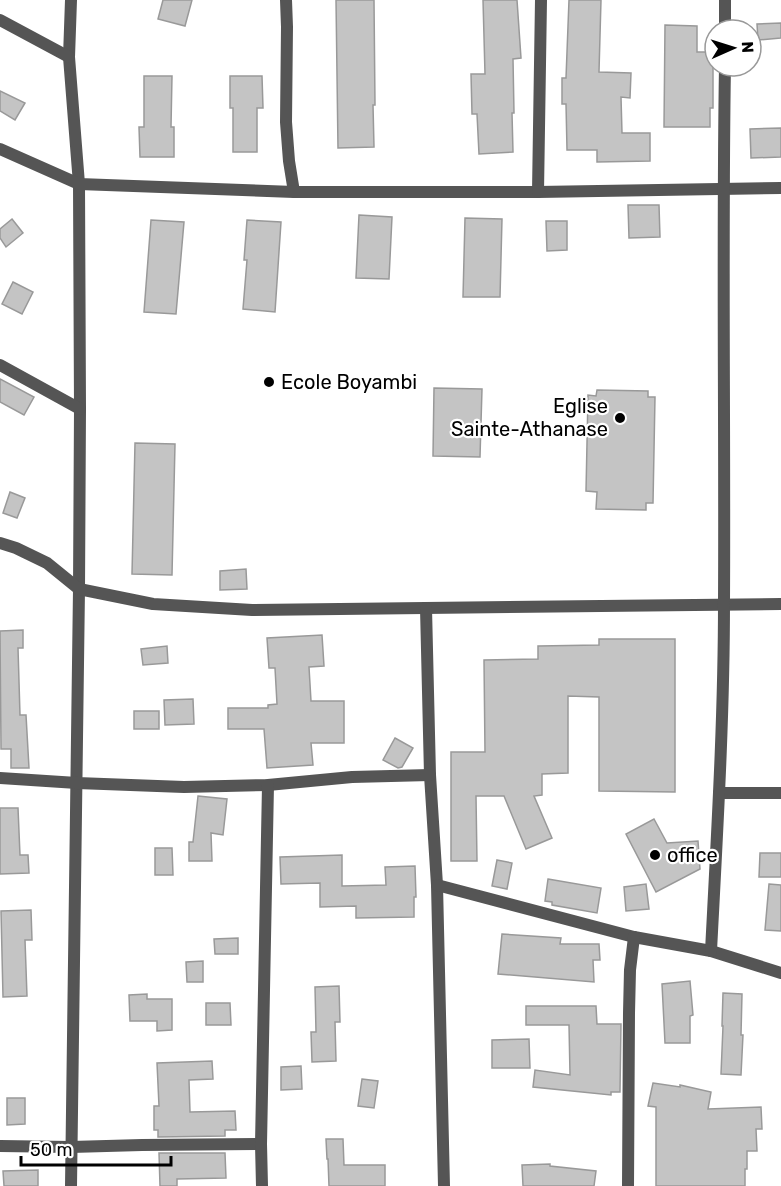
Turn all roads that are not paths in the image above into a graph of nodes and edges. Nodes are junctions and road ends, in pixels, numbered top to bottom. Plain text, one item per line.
1 (71, 0) edge
2 (541, 0) edge
3 (725, 0) edge
4 (285, 1) edge
5 (725, 18) edge
6 (0, 20) edge
7 (69, 57) junction
8 (724, 78) edge
9 (0, 149) edge
10 (79, 184) junction
11 (781, 188) edge
12 (723, 190) junction
13 (294, 192) junction
14 (538, 192) junction
15 (0, 365) edge
16 (80, 409) junction
17 (0, 543) edge
18 (79, 589) junction
19 (724, 604) junction
20 (781, 604) edge
21 (426, 608) junction
22 (430, 775) junction
23 (0, 778) edge
24 (77, 783) junction
25 (268, 785) junction
26 (719, 793) junction
27 (781, 793) edge
28 (437, 885) junction
29 (634, 937) junction
30 (711, 951) junction
31 (781, 973) edge
32 (261, 1144) junction
33 (0, 1146) edge
34 (71, 1147) junction
35 (71, 1186) edge
36 (262, 1186) edge
37 (444, 1186) edge
38 (628, 1186) edge

1 - 7 street
2 - 14 street
3 - 5 street
4 - 13 street
6 - 7 street
7 - 10 street
8 - 12 street
9 - 10 street
10 - 13 street
10 - 16 street
11 - 12 street
12 - 14 street
12 - 19 street
13 - 14 street
15 - 16 street
16 - 18 street
17 - 18 street
18 - 21 street
18 - 24 street
19 - 20 street
19 - 21 street
19 - 26 street
21 - 22 street
22 - 25 street
22 - 28 street
23 - 24 street
24 - 25 street
24 - 34 street
25 - 32 street
26 - 27 street
26 - 30 street
28 - 29 street
28 - 37 street
29 - 30 street
29 - 38 street
30 - 31 street
32 - 34 street
32 - 36 street
33 - 34 street
34 - 35 street

